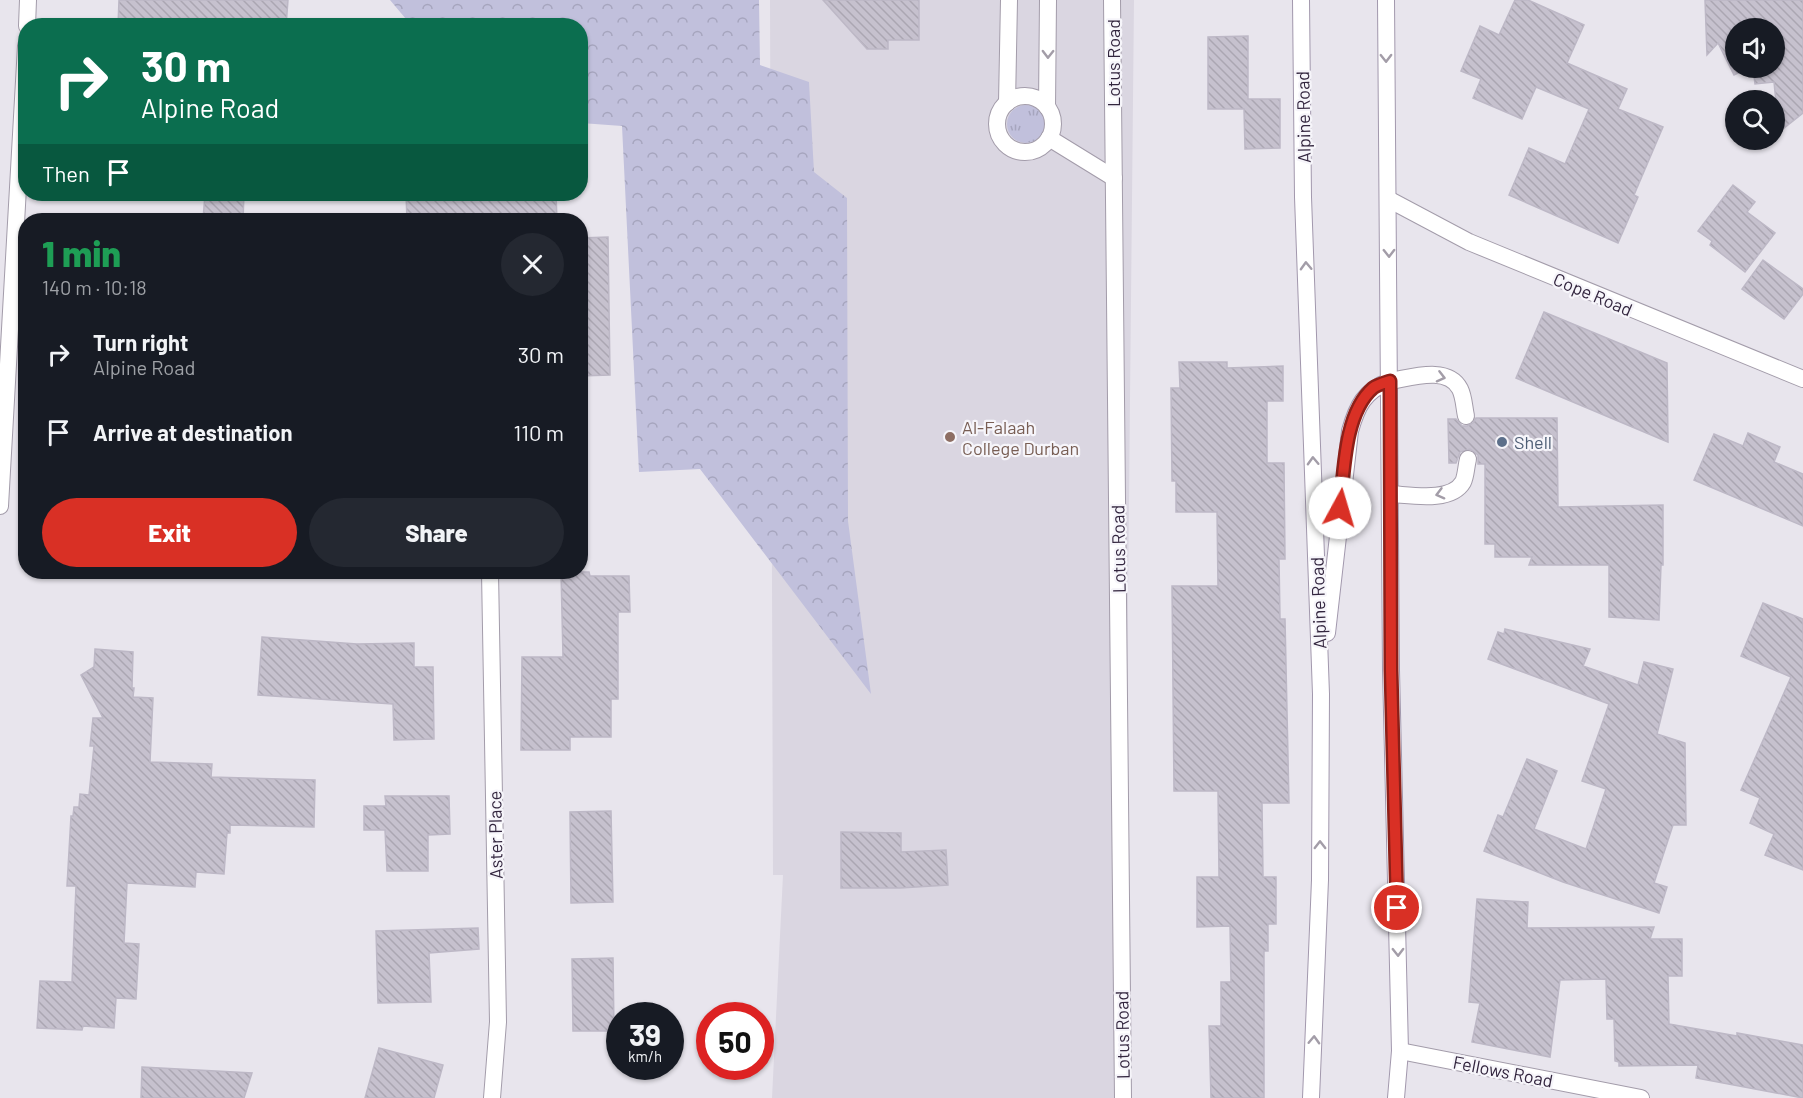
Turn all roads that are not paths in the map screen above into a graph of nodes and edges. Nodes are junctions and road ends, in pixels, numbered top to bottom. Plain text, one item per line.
1 (28, 0) edge
2 (1009, 0) edge
3 (1048, 0) edge
4 (1112, 0) edge
5 (1301, 0) edge
6 (1386, 0) edge
7 (27, 18) edge
8 (1007, 103) junction
9 (1047, 107) junction
10 (1049, 138) junction
11 (1114, 178) junction
12 (18, 188) edge
13 (1388, 199) junction
14 (1803, 379) edge
15 (1390, 381) junction
16 (1466, 416) dead end
17 (1468, 459) dead end
18 (1391, 494) junction
19 (0, 506) edge
20 (490, 579) edge
21 (1321, 694) junction
22 (1400, 1051) junction
23 (492, 1098) edge
24 (1123, 1098) edge
25 (1311, 1098) edge
26 (1396, 1098) edge
27 (1641, 1098) edge

1 - 7 street
2 - 8 street
3 -> 9 street
4 - 11 street, Lotus Road
21 -> 5 street, Alpine Road
6 -> 13 street
8 - 9 street
8 - 10 street
9 - 10 street
10 - 11 street
11 - 24 street, Lotus Road
12 - 19 street
13 - 14 street, Cope Road
13 -> 15 street
15 -> 16 street
15 - 18 street
15 - 21 street
17 -> 18 street
18 -> 22 street
20 - 23 street, Aster Place
25 -> 21 street, Alpine Road
22 - 26 street
22 - 27 street, Fellows Road

